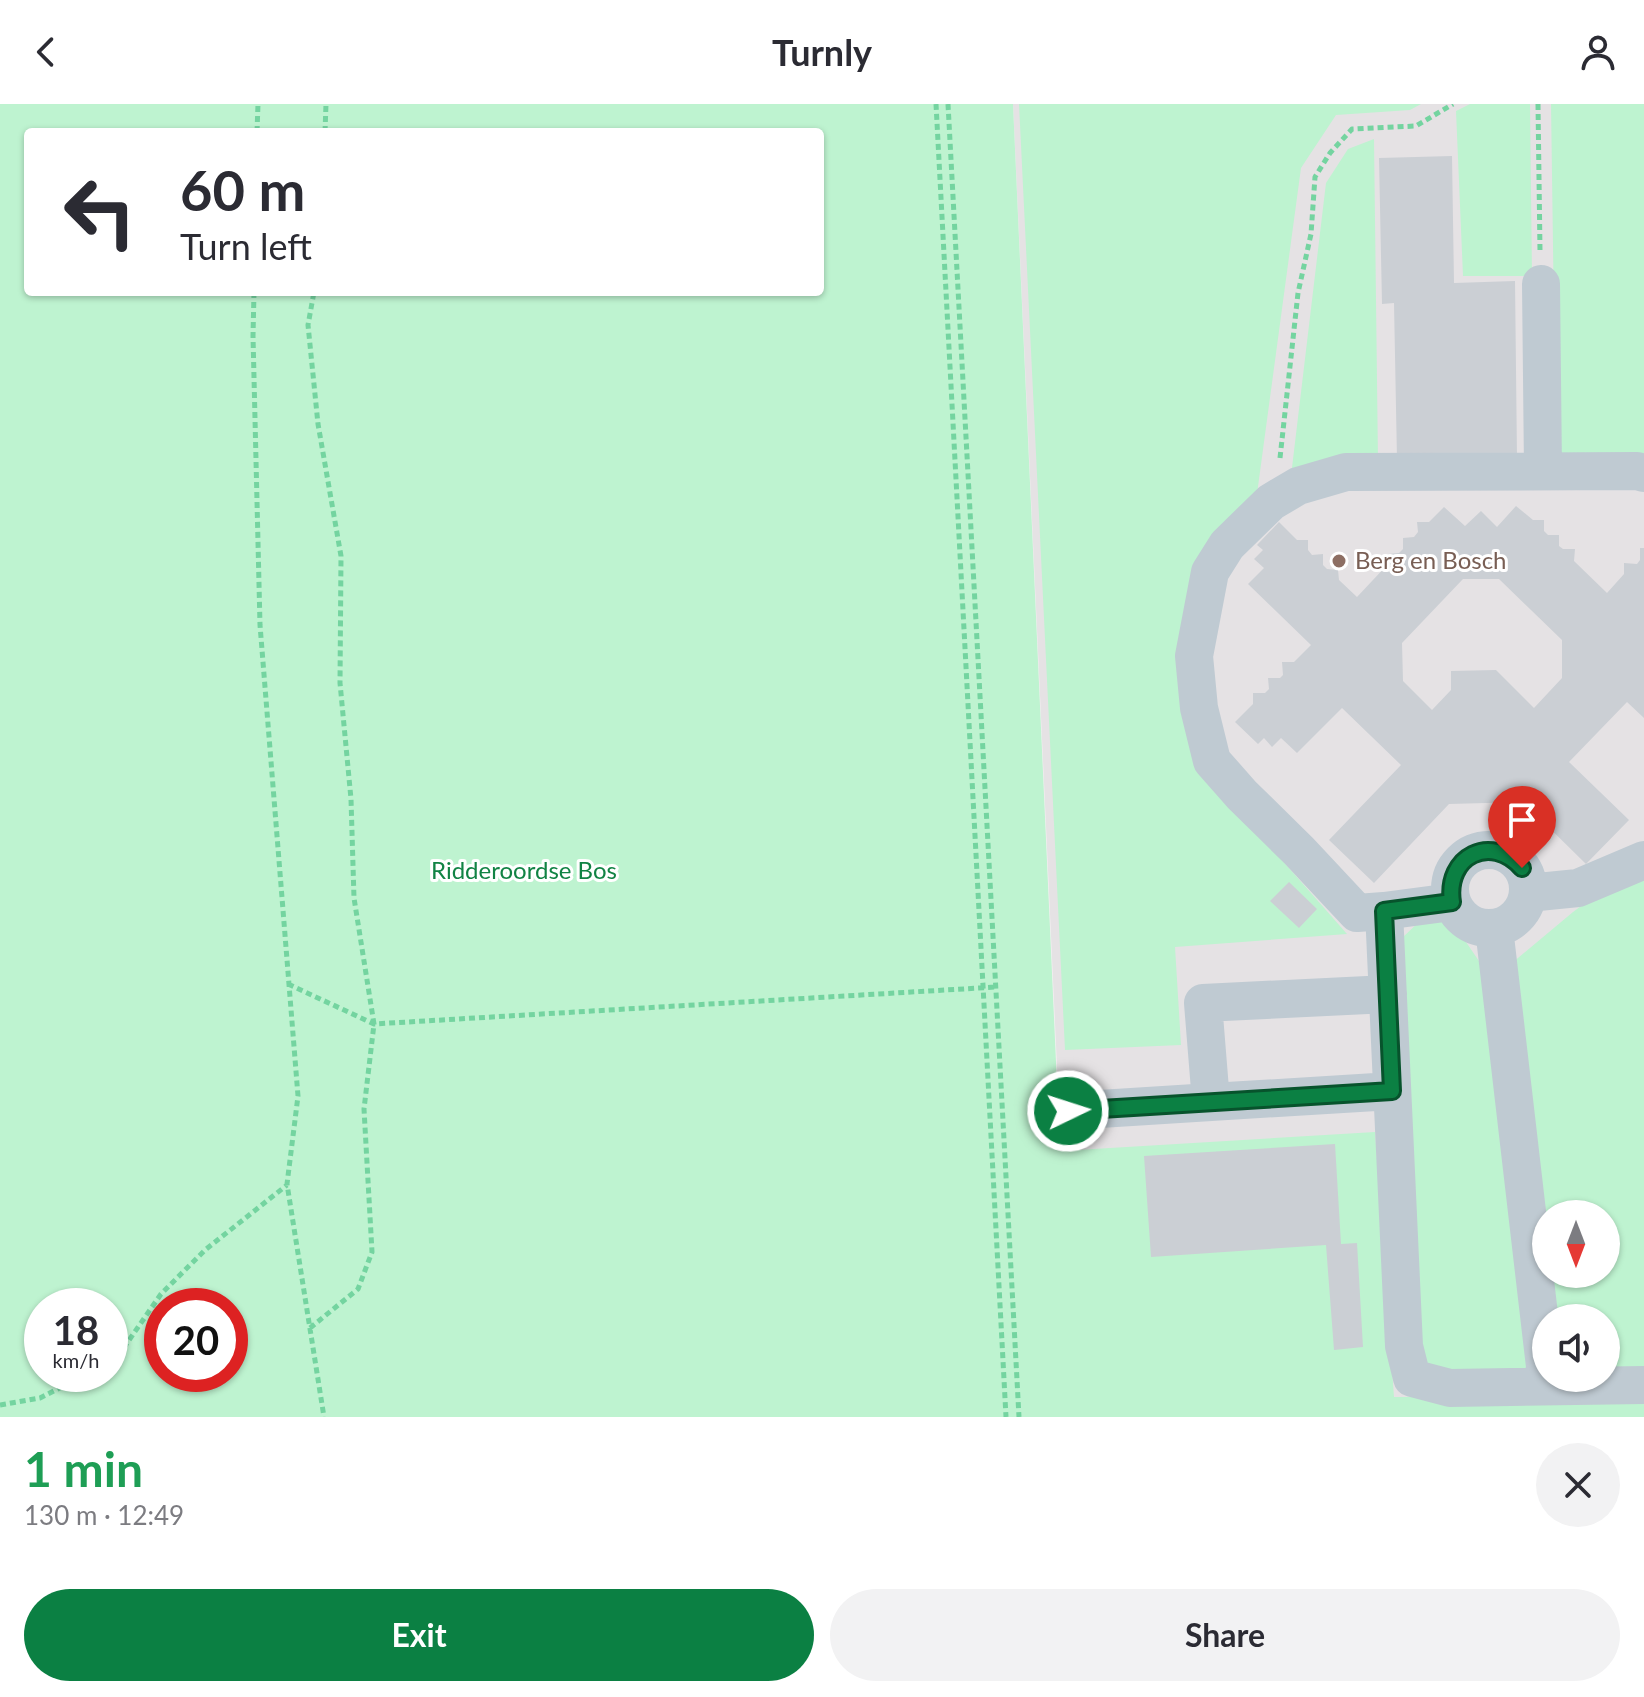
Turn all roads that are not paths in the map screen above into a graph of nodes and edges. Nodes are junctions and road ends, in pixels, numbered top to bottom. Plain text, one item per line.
1 (1541, 284) road end
2 (1543, 470) junction
3 (1644, 473) edge
4 (1644, 860) edge
5 (1528, 893) junction
6 (1452, 902) junction
7 (1384, 911) junction
8 (1494, 928) junction
9 (1388, 994) junction
10 (1392, 1091) junction
11 (1211, 1102) junction
12 (1068, 1111) dead end
13 (1538, 1304) edge
14 (1532, 1381) edge
15 (1620, 1384) edge
16 (1644, 1385) edge

1 - 2 lane
2 - 3 lane
2 - 7 lane
4 - 5 lane
5 - 6 lane
5 - 8 lane
6 - 7 lane
6 - 8 lane
7 - 9 lane
8 - 13 lane
9 - 10 lane
9 - 11 lane
10 - 11 lane
10 - 14 lane
11 - 12 lane
15 - 16 lane

